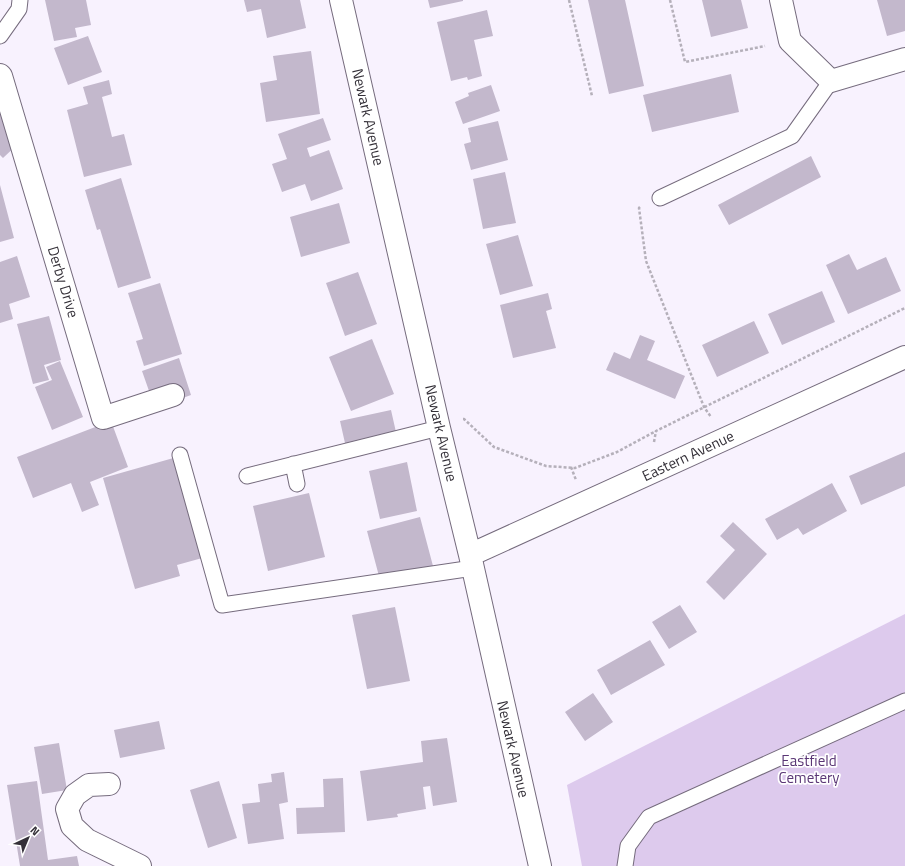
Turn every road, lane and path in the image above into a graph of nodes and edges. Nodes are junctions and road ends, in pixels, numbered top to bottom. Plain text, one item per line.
1 (20, 0) edge
2 (341, 0) edge
3 (569, 0) edge
4 (670, 0) edge
5 (781, 0) edge
6 (0, 36) edge
7 (790, 41) junction
8 (905, 59) edge
9 (0, 75) edge
10 (831, 81) junction
11 (592, 96) dead end
12 (660, 198) joint
13 (905, 308) edge
14 (905, 357) edge
15 (173, 395) dead end
16 (704, 407) junction
17 (464, 419) dead end
18 (439, 428) junction
19 (656, 431) junction
20 (727, 439) junction
21 (180, 455) dead end
22 (293, 464) junction
23 (653, 472) junction
24 (247, 476) dead end
25 (297, 484) dead end
26 (471, 562) junction
27 (905, 701) edge
28 (109, 784) dead end
29 (140, 866) edge
30 (540, 866) edge
31 (625, 866) edge

1 - 6 lane
2 - 18 street, Newark Avenue
3 - 11 path
4 - 7 path
5 - 7 street
7 - 10 street
8 - 10 street
9 - 15 street, Derby Drive
10 - 12 lane
12 - 16 path
13 - 16 path
14 - 20 street, Eastern Avenue
16 - 19 path
16 - 20 path
17 - 19 path
18 - 22 lane
18 - 26 street, Newark Avenue
19 - 23 path
20 - 23 street, Eastern Avenue
21 - 26 lane
22 - 24 lane
22 - 25 lane
23 - 26 street, Eastern Avenue
26 - 30 street, Newark Avenue
27 - 31 lane
28 - 29 street

